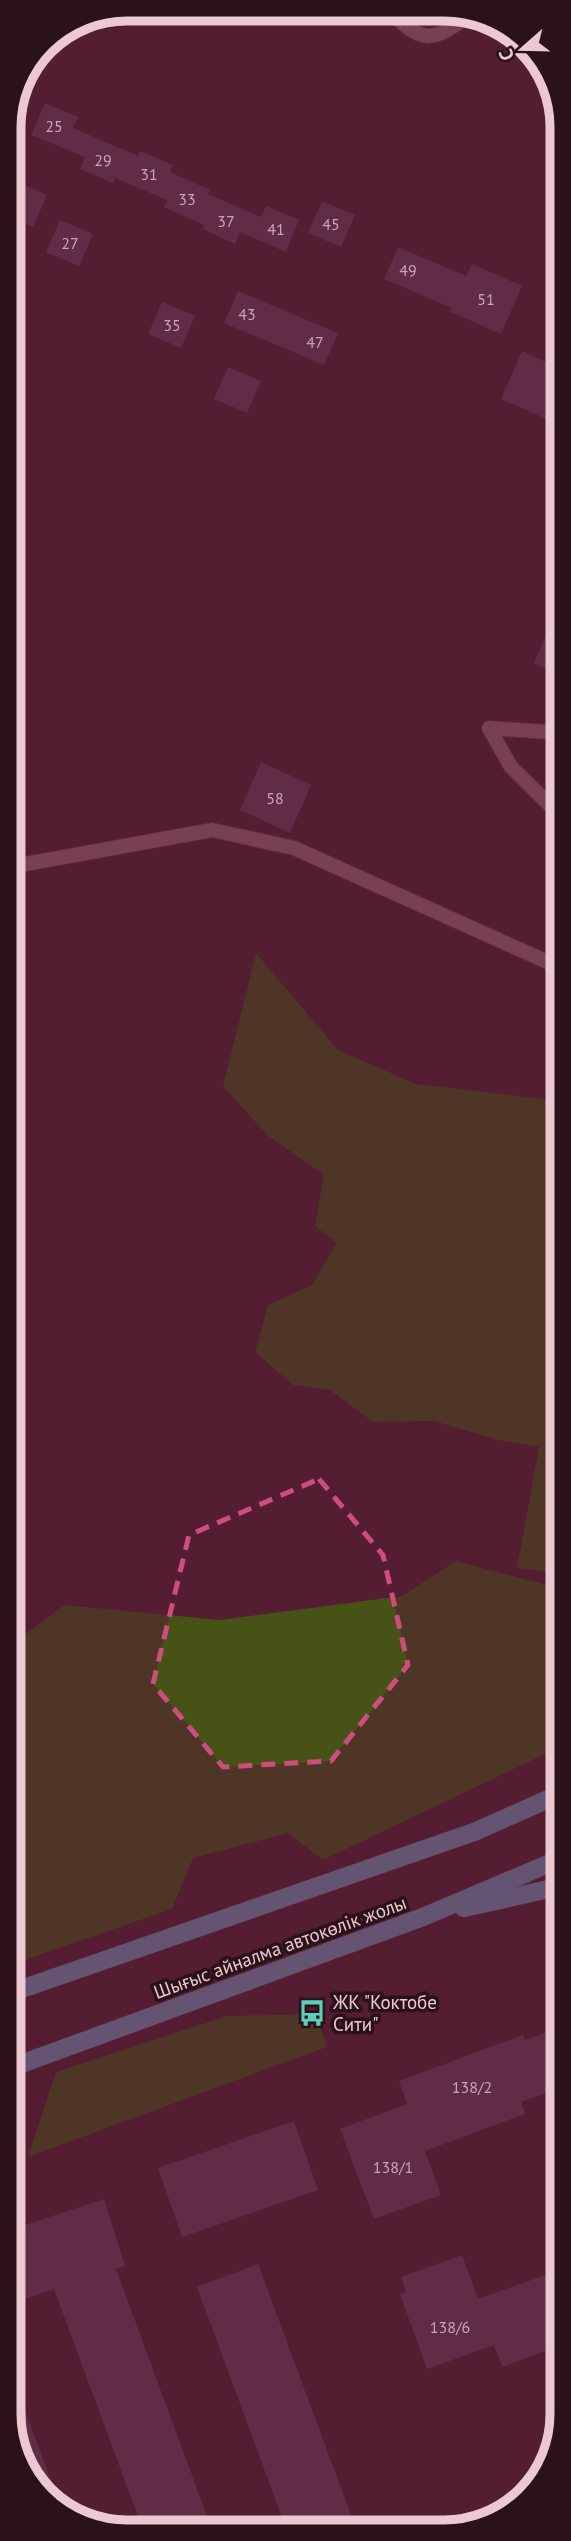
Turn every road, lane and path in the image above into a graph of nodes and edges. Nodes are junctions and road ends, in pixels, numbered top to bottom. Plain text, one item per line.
1 (400, 21) edge
2 (458, 22) edge
3 (550, 732) edge
4 (550, 805) edge
5 (21, 865) edge
6 (550, 963) edge
7 (550, 1798) edge
8 (550, 1863) edge
9 (550, 1889) edge
10 (423, 1917) junction
11 (21, 1989) edge
12 (21, 2064) edge

1 - 2 street
3 - 4 street
5 - 6 street
7 - 11 main road
8 - 10 main road, Шығыс айналма автокөлік жолы
9 - 10 main road
10 - 12 main road, Шығыс айналма автокөлік жолы

